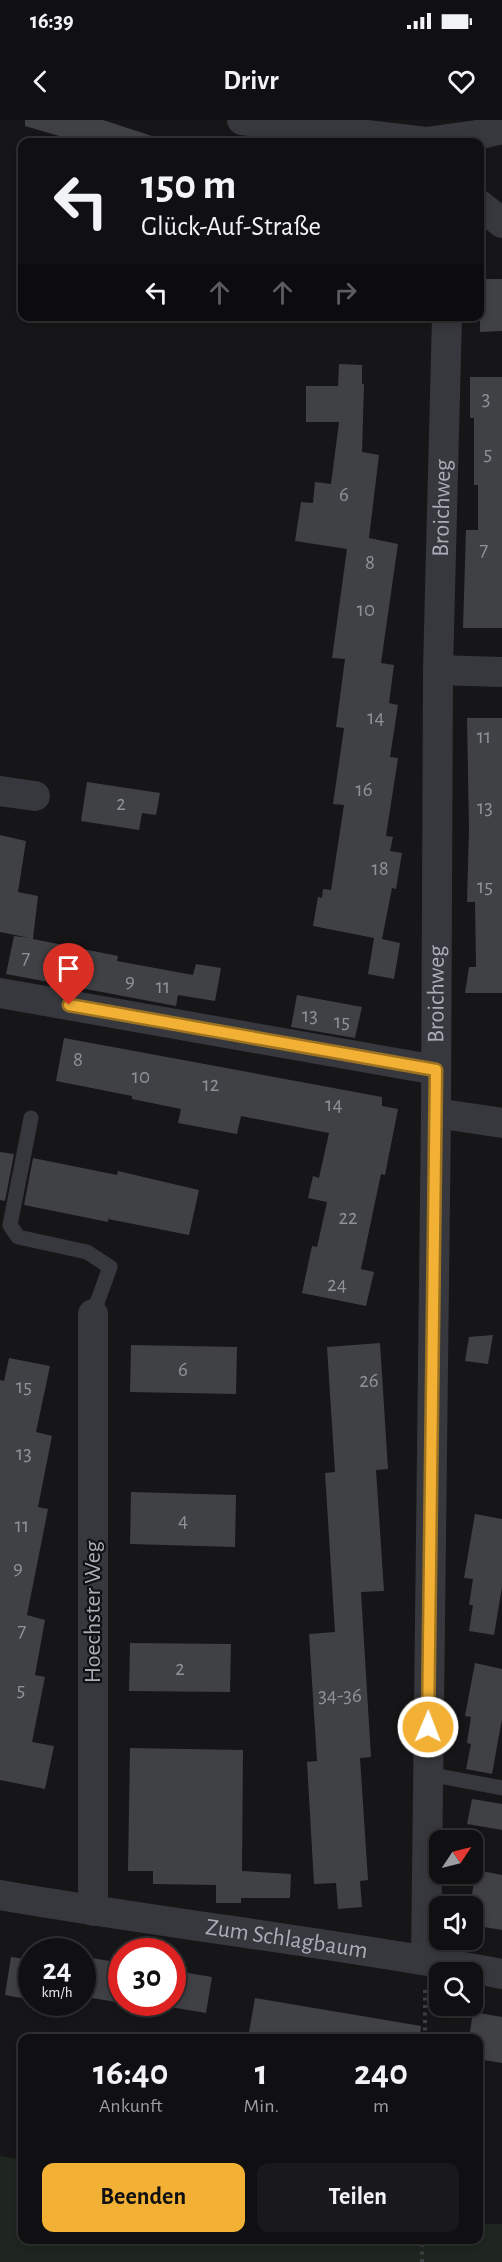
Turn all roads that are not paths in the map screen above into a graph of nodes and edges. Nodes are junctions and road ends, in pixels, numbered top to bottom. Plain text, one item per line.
1 (242, 120) edge
2 (502, 129) edge
3 (393, 138) edge
4 (455, 138) edge
5 (484, 209) edge
6 (502, 224) edge
7 (447, 321) edge
8 (438, 670) junction
9 (502, 672) edge
10 (0, 791) edge
11 (35, 796) dead end
12 (0, 993) edge
13 (436, 1070) junction
14 (436, 1113) junction
15 (31, 1118) dead end
16 (502, 1123) edge
17 (93, 1314) joint
18 (428, 1774) junction
19 (502, 1788) edge
20 (0, 1895) edge
21 (93, 1911) junction
22 (426, 1960) junction
23 (502, 1974) edge

1 - 3 street
2 - 4 street
5 - 6 street
7 - 8 street, Broichweg
8 - 9 street
8 - 13 street, Broichweg
10 - 11 street
12 - 13 street
13 - 14 street, Broichweg
14 - 16 street
14 - 18 street, Broichweg
15 - 17 lane
17 - 21 street, Hoechster Weg
18 - 19 lane
18 - 22 street, Broichweg
20 - 21 street, Zum Schlagbaum
21 - 22 street, Zum Schlagbaum
22 - 23 street, Zum Schlagbaum

